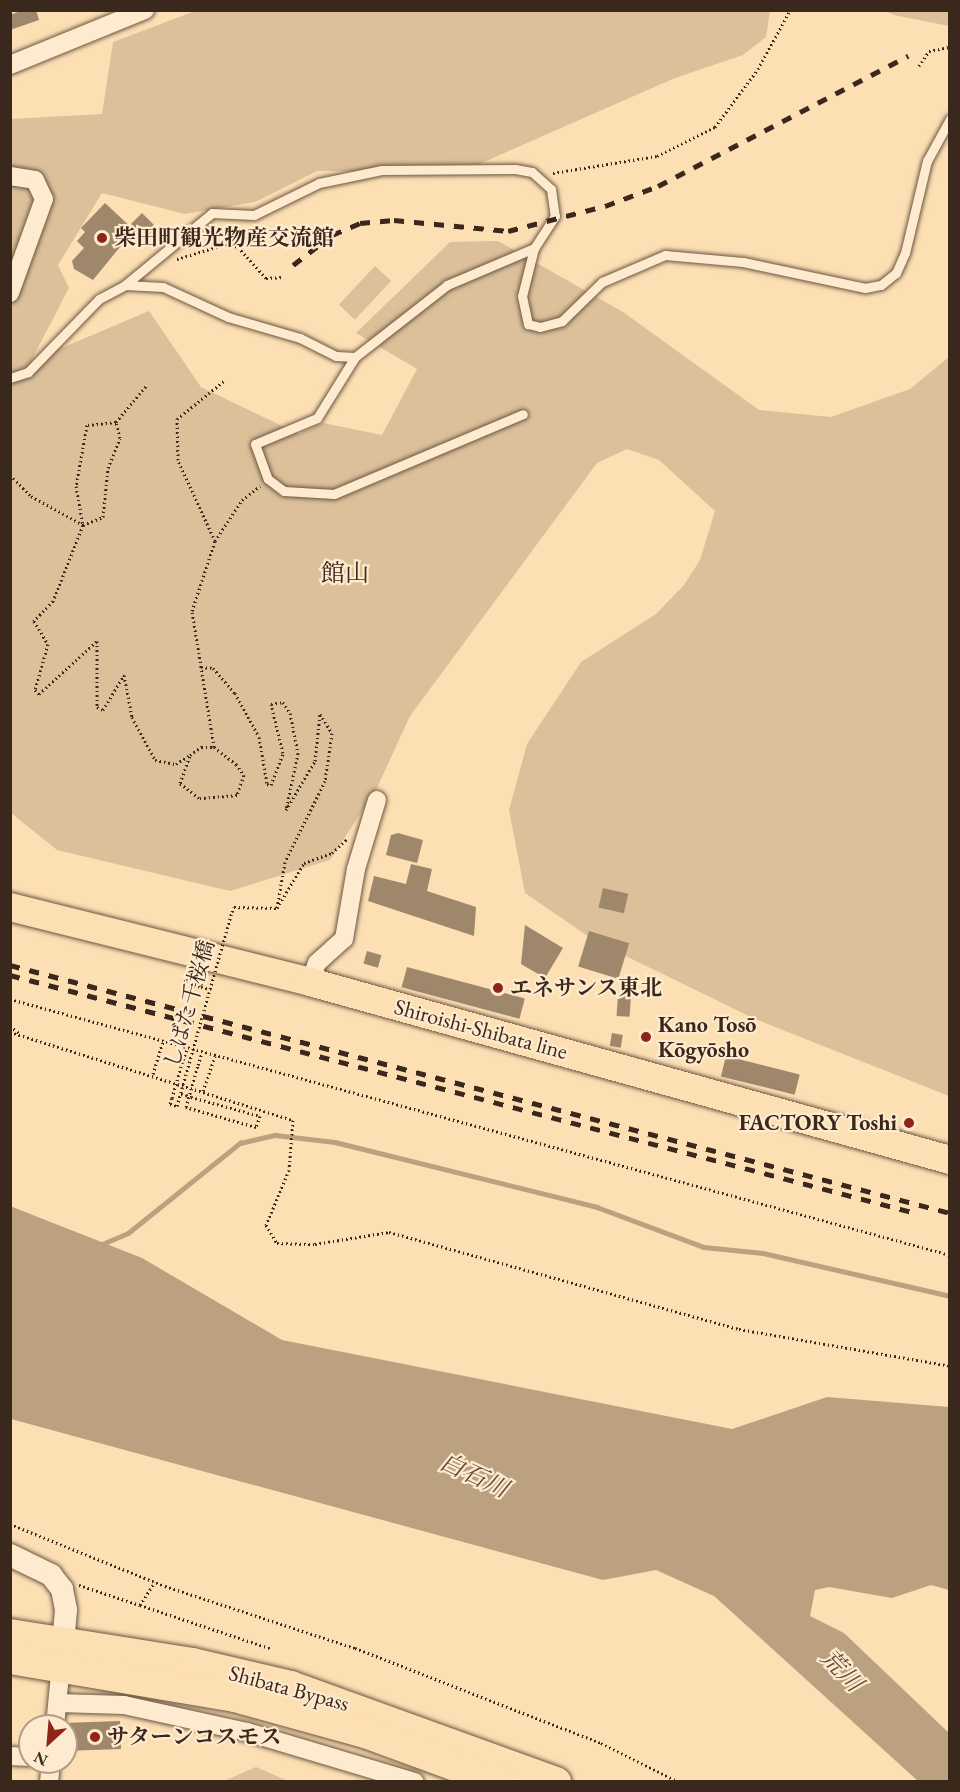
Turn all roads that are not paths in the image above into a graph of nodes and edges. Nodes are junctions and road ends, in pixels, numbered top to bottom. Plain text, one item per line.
1 (145, 10) edge
2 (10, 66) edge
3 (950, 118) edge
4 (10, 176) edge
5 (534, 248) junction
6 (126, 285) junction
7 (10, 293) edge
8 (356, 357) junction
9 (10, 378) edge
10 (523, 414) dead end
11 (374, 808) road end
12 (10, 906) edge
13 (310, 982) junction
14 (950, 1160) edge
15 (10, 1555) edge
16 (10, 1634) edge
17 (62, 1652) junction
18 (10, 1659) edge
19 (58, 1703) junction
20 (57, 1714) edge
21 (415, 1782) edge
22 (499, 1782) edge
23 (556, 1782) edge

1 - 2 street
3 - 5 lane
4 - 7 street
5 - 6 lane
5 - 8 lane
6 - 8 lane
6 - 9 lane
8 - 10 lane
11 - 13 street
12 - 13 main road, Shiroishi-Shibata line
13 - 14 main road, Shiroishi-Shibata line
15 - 17 street
16 - 17 highway, Shibata Bypass
17 - 18 highway, Shibata Bypass
17 - 19 street
17 - 22 highway, Shibata Bypass
17 - 23 highway, Shibata Bypass
19 - 20 street
19 - 21 street

